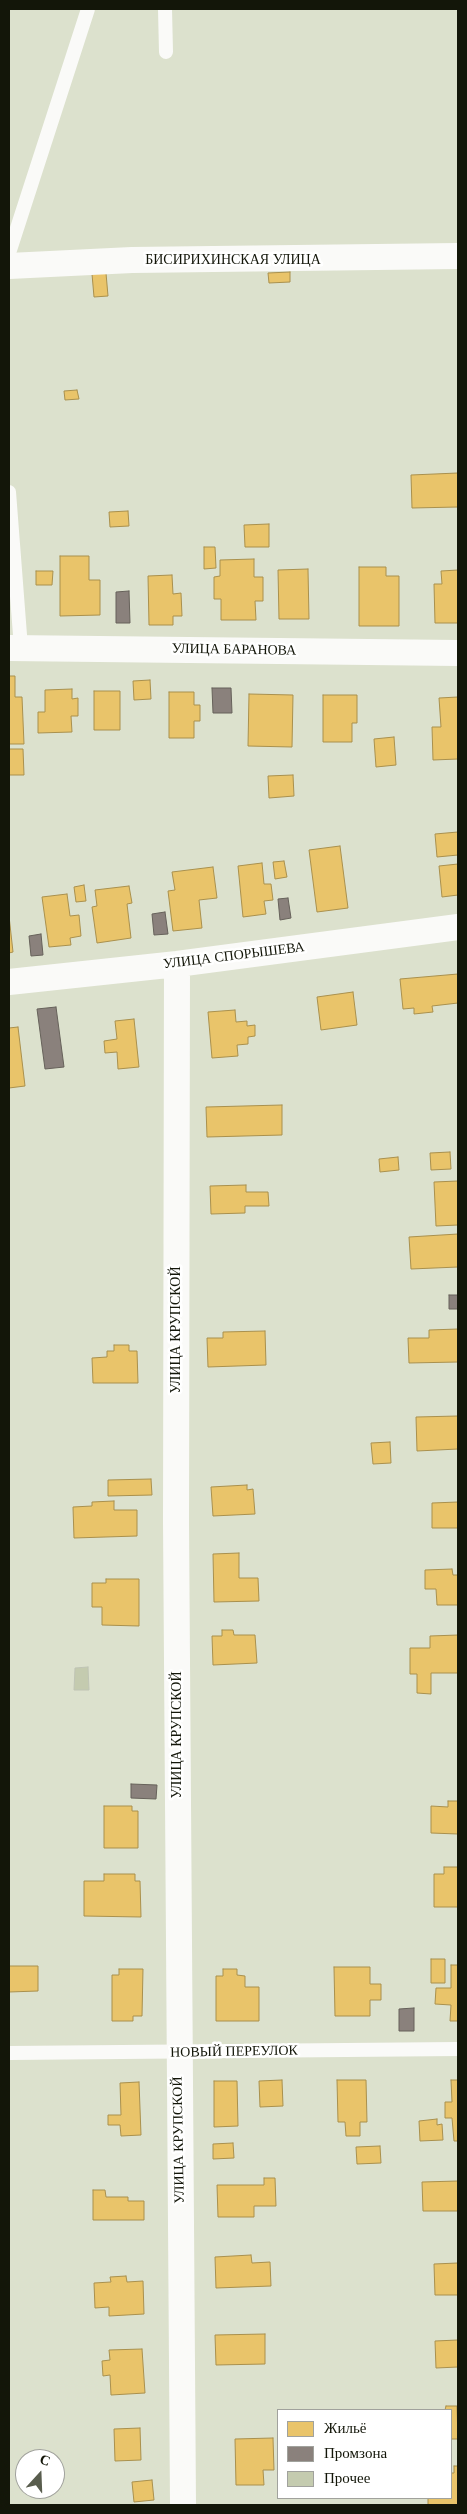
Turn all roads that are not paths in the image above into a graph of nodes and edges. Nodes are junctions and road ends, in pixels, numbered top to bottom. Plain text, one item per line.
1 (88, 9) edge
2 (165, 9) edge
3 (166, 52) dead end
4 (9, 253) edge
5 (458, 256) edge
6 (9, 266) edge
7 (9, 492) edge
8 (15, 648) edge
9 (458, 653) edge
10 (458, 927) edge
11 (177, 964) junction
12 (9, 982) edge
13 (458, 2049) edge
14 (9, 2053) edge
15 (178, 2053) junction
16 (183, 2505) edge

1 - 4 lane
2 - 3 lane
5 - 6 street, БИСИРИХИНСКАЯ УЛИЦА
7 - 8 lane
8 - 9 street, УЛИЦА БАРАНОВА
10 - 11 street, УЛИЦА СПОРЫШЕВА
11 - 12 street, УЛИЦА СПОРЫШЕВА
11 - 15 street, УЛИЦА КРУПСКОЙ
13 - 15 lane, НОВЫЙ ПЕРЕУЛОК
14 - 15 lane, НОВЫЙ ПЕРЕУЛОК
15 - 16 street, УЛИЦА КРУПСКОЙ

